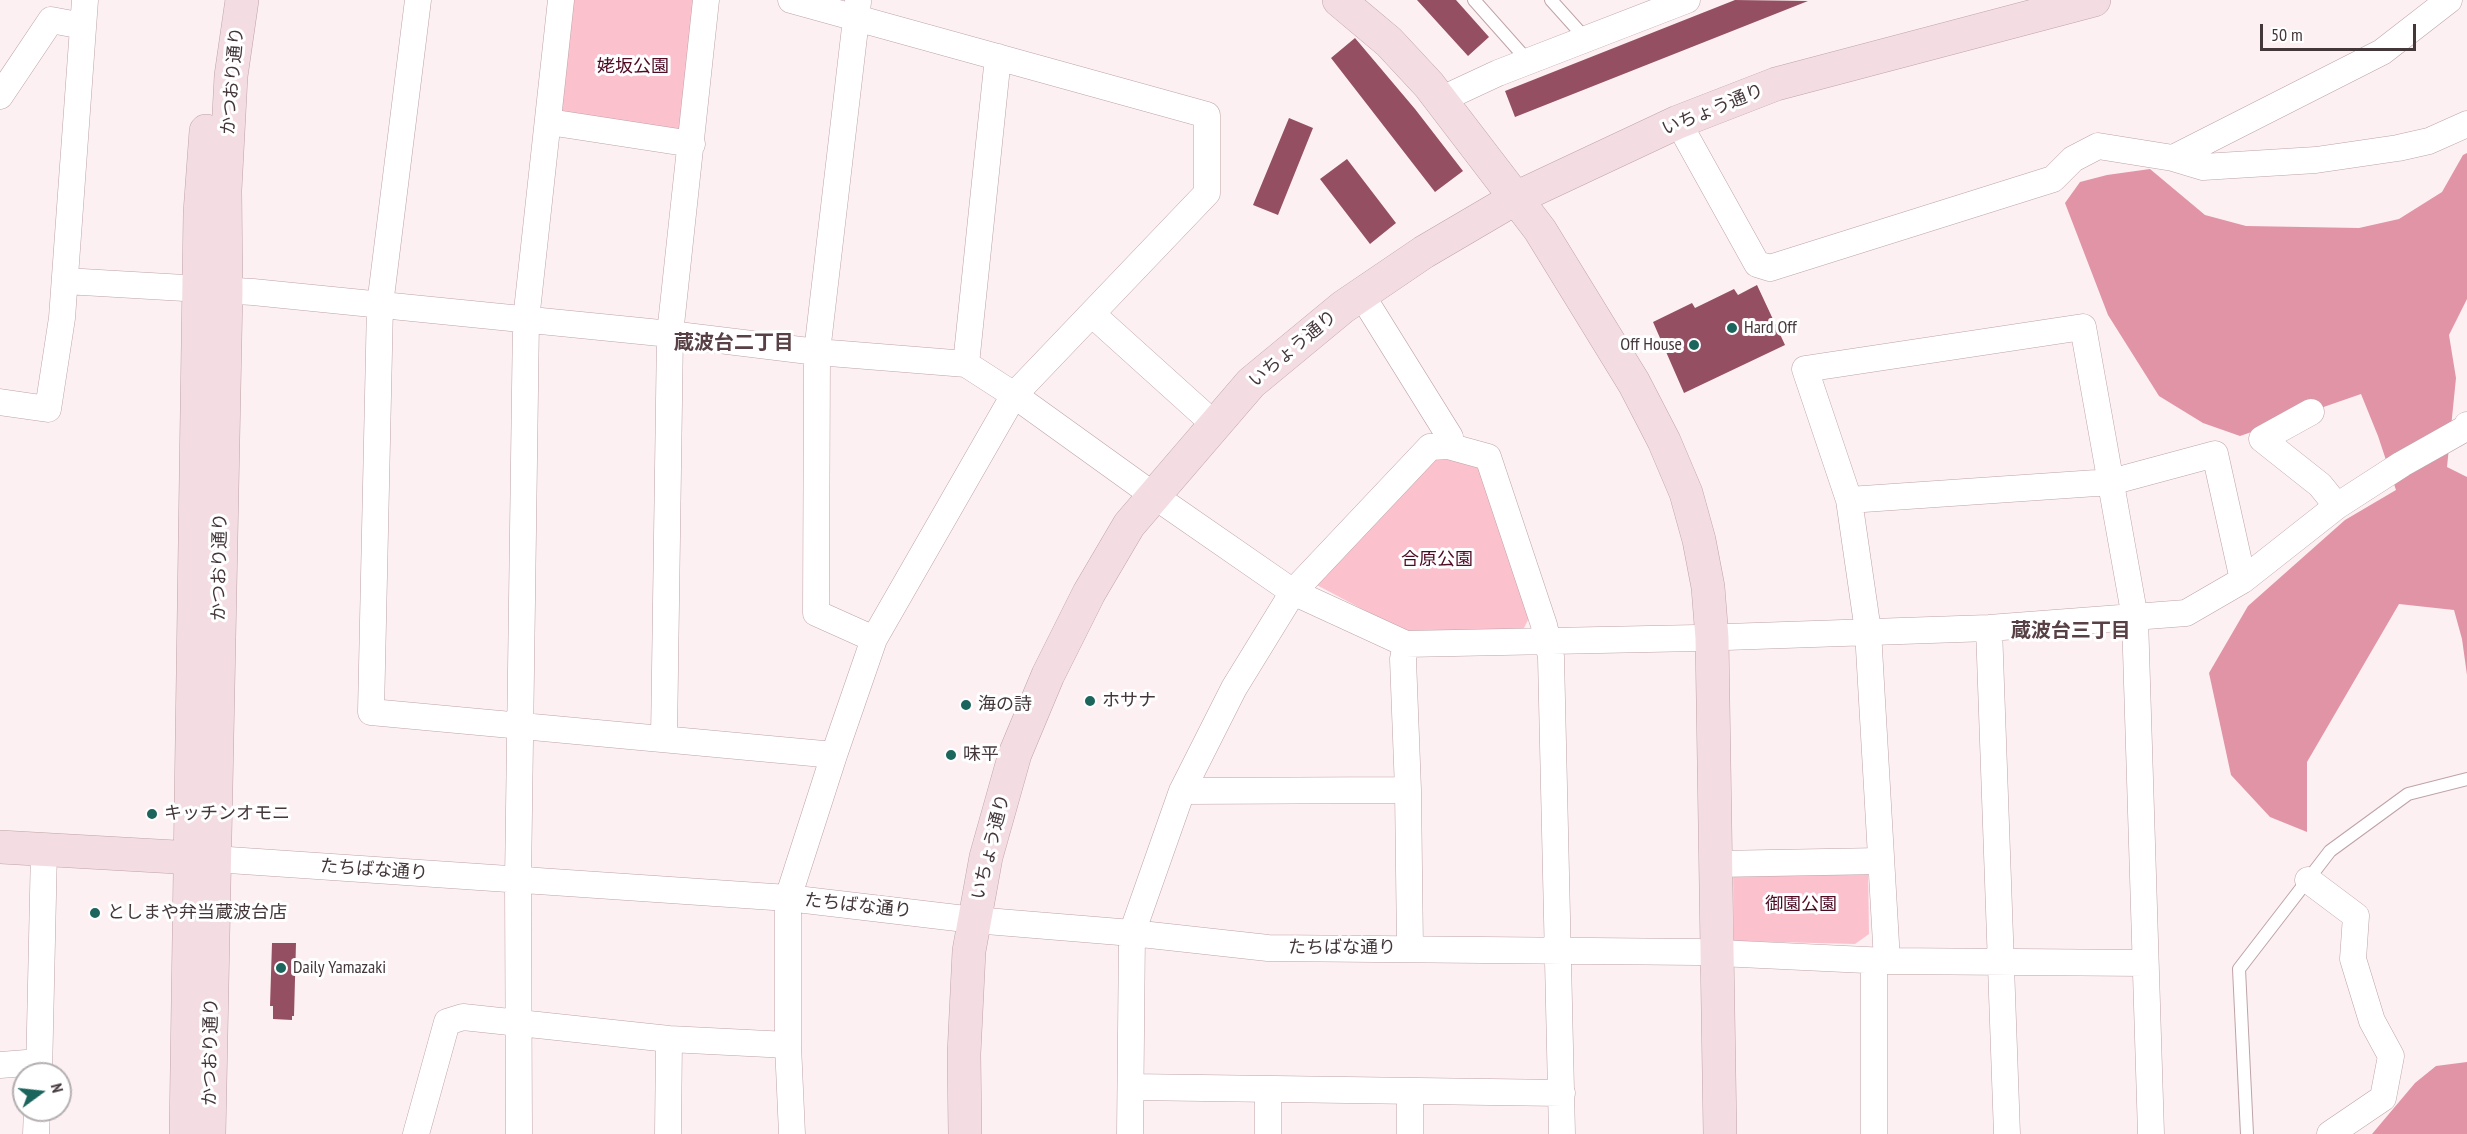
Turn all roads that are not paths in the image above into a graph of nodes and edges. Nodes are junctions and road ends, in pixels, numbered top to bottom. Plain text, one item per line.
1 (85, 0) edge
2 (219, 0) edge
3 (242, 0) edge
4 (418, 0) edge
5 (561, 0) edge
6 (706, 0) edge
7 (791, 0) edge
8 (1339, 0) edge
9 (1474, 0) edge
10 (1551, 0) edge
11 (1687, 0) edge
12 (2094, 0) edge
13 (2449, 0) edge
14 (857, 9) edge
15 (83, 26) junction
16 (1586, 39) junction
17 (998, 57) junction
18 (1529, 62) junction
19 (0, 96) edge
20 (1440, 100) junction
21 (549, 122) junction
22 (1678, 122) junction
23 (2467, 124) edge
24 (692, 144) junction
25 (2173, 158) junction
26 (1516, 198) junction
27 (65, 281) junction
28 (212, 290) junction
29 (1361, 294) junction
30 (380, 305) junction
31 (1092, 314) junction
32 (526, 320) junction
33 (670, 334) junction
34 (817, 352) junction
35 (966, 364) junction
36 (1014, 395) junction
37 (0, 402) edge
38 (2311, 412) dead end
39 (1214, 424) junction
40 (2467, 425) edge
41 (1448, 446) junction
42 (2111, 482) junction
43 (1153, 495) junction
44 (1849, 500) junction
45 (2337, 506) junction
46 (2243, 580) junction
47 (1293, 592) junction
48 (2135, 618) junction
49 (1989, 628) junction
50 (1868, 631) junction
51 (1712, 638) junction
52 (874, 639) junction
53 (1548, 641) junction
54 (1406, 644) junction
55 (522, 725) junction
56 (664, 738) junction
57 (834, 755) junction
58 (2467, 779) edge
59 (1408, 790) junction
60 (1182, 791) junction
61 (0, 847) edge
62 (44, 850) junction
63 (202, 858) junction
64 (1880, 861) junction
65 (1716, 864) junction
66 (518, 880) junction
67 (2308, 880) junction
68 (788, 898) junction
69 (974, 920) junction
70 (1132, 933) junction
71 (1410, 948) junction
72 (1560, 950) junction
73 (1717, 952) junction
74 (1881, 961) junction
75 (2003, 961) junction
76 (2145, 963) junction
77 (518, 1022) junction
78 (669, 1039) junction
79 (788, 1045) junction
80 (39, 1062) edge
81 (1131, 1087) junction
82 (1268, 1089) junction
83 (1410, 1091) junction
84 (1563, 1093) junction
85 (186, 1134) edge
86 (209, 1134) edge
87 (416, 1134) edge
88 (519, 1134) edge
89 (668, 1134) edge
90 (792, 1134) edge
91 (965, 1134) edge
92 (1130, 1134) edge
93 (1268, 1134) edge
94 (1410, 1134) edge
95 (1562, 1134) edge
96 (1720, 1134) edge
97 (1874, 1134) edge
98 (2007, 1134) edge
99 (2151, 1134) edge
100 (2247, 1134) edge
101 (2330, 1134) edge

1 - 15 street
2 - 28 street, かつおり通り
3 - 28 street, かつおり通り
4 - 30 street
5 - 21 street
6 - 24 street
7 - 14 street
8 - 20 street
9 - 18 lane
10 - 16 lane
11 - 16 street
12 - 22 street, いちょう通り
13 - 25 street
14 - 17 street
14 - 34 street
15 - 19 street
15 - 27 street
16 - 18 street
17 - 31 street
17 - 35 street
18 - 20 street
20 - 26 street
21 - 24 street
21 - 32 street
22 - 25 street
22 - 26 street, いちょう通り
23 - 25 street
24 - 33 street
26 - 29 street, いちょう通り
26 - 51 street
27 - 28 street
27 - 37 street
28 - 30 street
28 - 63 street, かつおり通り
29 - 39 street, いちょう通り
29 - 41 street
30 - 32 street
30 - 55 street
31 - 36 street
31 - 39 street
32 - 33 street
32 - 55 street
33 - 34 street
33 - 56 street
34 - 35 street
34 - 52 street
35 - 36 street
36 - 43 street
36 - 52 street
38 - 45 street
39 - 43 street, いちょう通り
40 - 45 street
41 - 47 street
41 - 53 street
42 - 44 street
42 - 44 street
42 - 46 street
42 - 48 street
43 - 47 street
43 - 69 street, いちょう通り
44 - 50 street
45 - 46 street
46 - 48 street
47 - 54 street
47 - 60 street
48 - 49 street
48 - 76 street
49 - 50 street
49 - 75 street
50 - 51 street
50 - 64 street
51 - 53 street
51 - 65 street
52 - 57 street
53 - 54 street
53 - 72 street
54 - 59 street
55 - 56 street
55 - 66 street
56 - 57 street
57 - 68 street
58 - 67 lane
59 - 60 street
59 - 71 street
60 - 70 street
61 - 62 street, たちばな通り
62 - 63 street, たちばな通り
62 - 80 street
63 - 66 street, たちばな通り
63 - 85 street, かつおり通り
63 - 86 street, かつおり通り
64 - 65 street
64 - 74 street
65 - 73 street
66 - 68 street, たちばな通り
66 - 77 street
67 - 100 lane
67 - 101 street
68 - 69 street, たちばな通り
68 - 79 street
69 - 70 street, たちばな通り
69 - 91 street, いちょう通り
70 - 71 street, たちばな通り
70 - 81 street
71 - 72 street, たちばな通り
72 - 73 street, たちばな通り
72 - 84 street
73 - 74 street, たちばな通り
73 - 96 street
74 - 75 street, たちばな通り
74 - 97 street
75 - 76 street, たちばな通り
75 - 98 street
76 - 99 street
77 - 78 street
77 - 87 street
77 - 88 street
78 - 79 street
78 - 89 street
79 - 90 street
81 - 82 street
81 - 92 street
82 - 83 street
82 - 93 street
83 - 84 street
83 - 94 street
84 - 95 street

